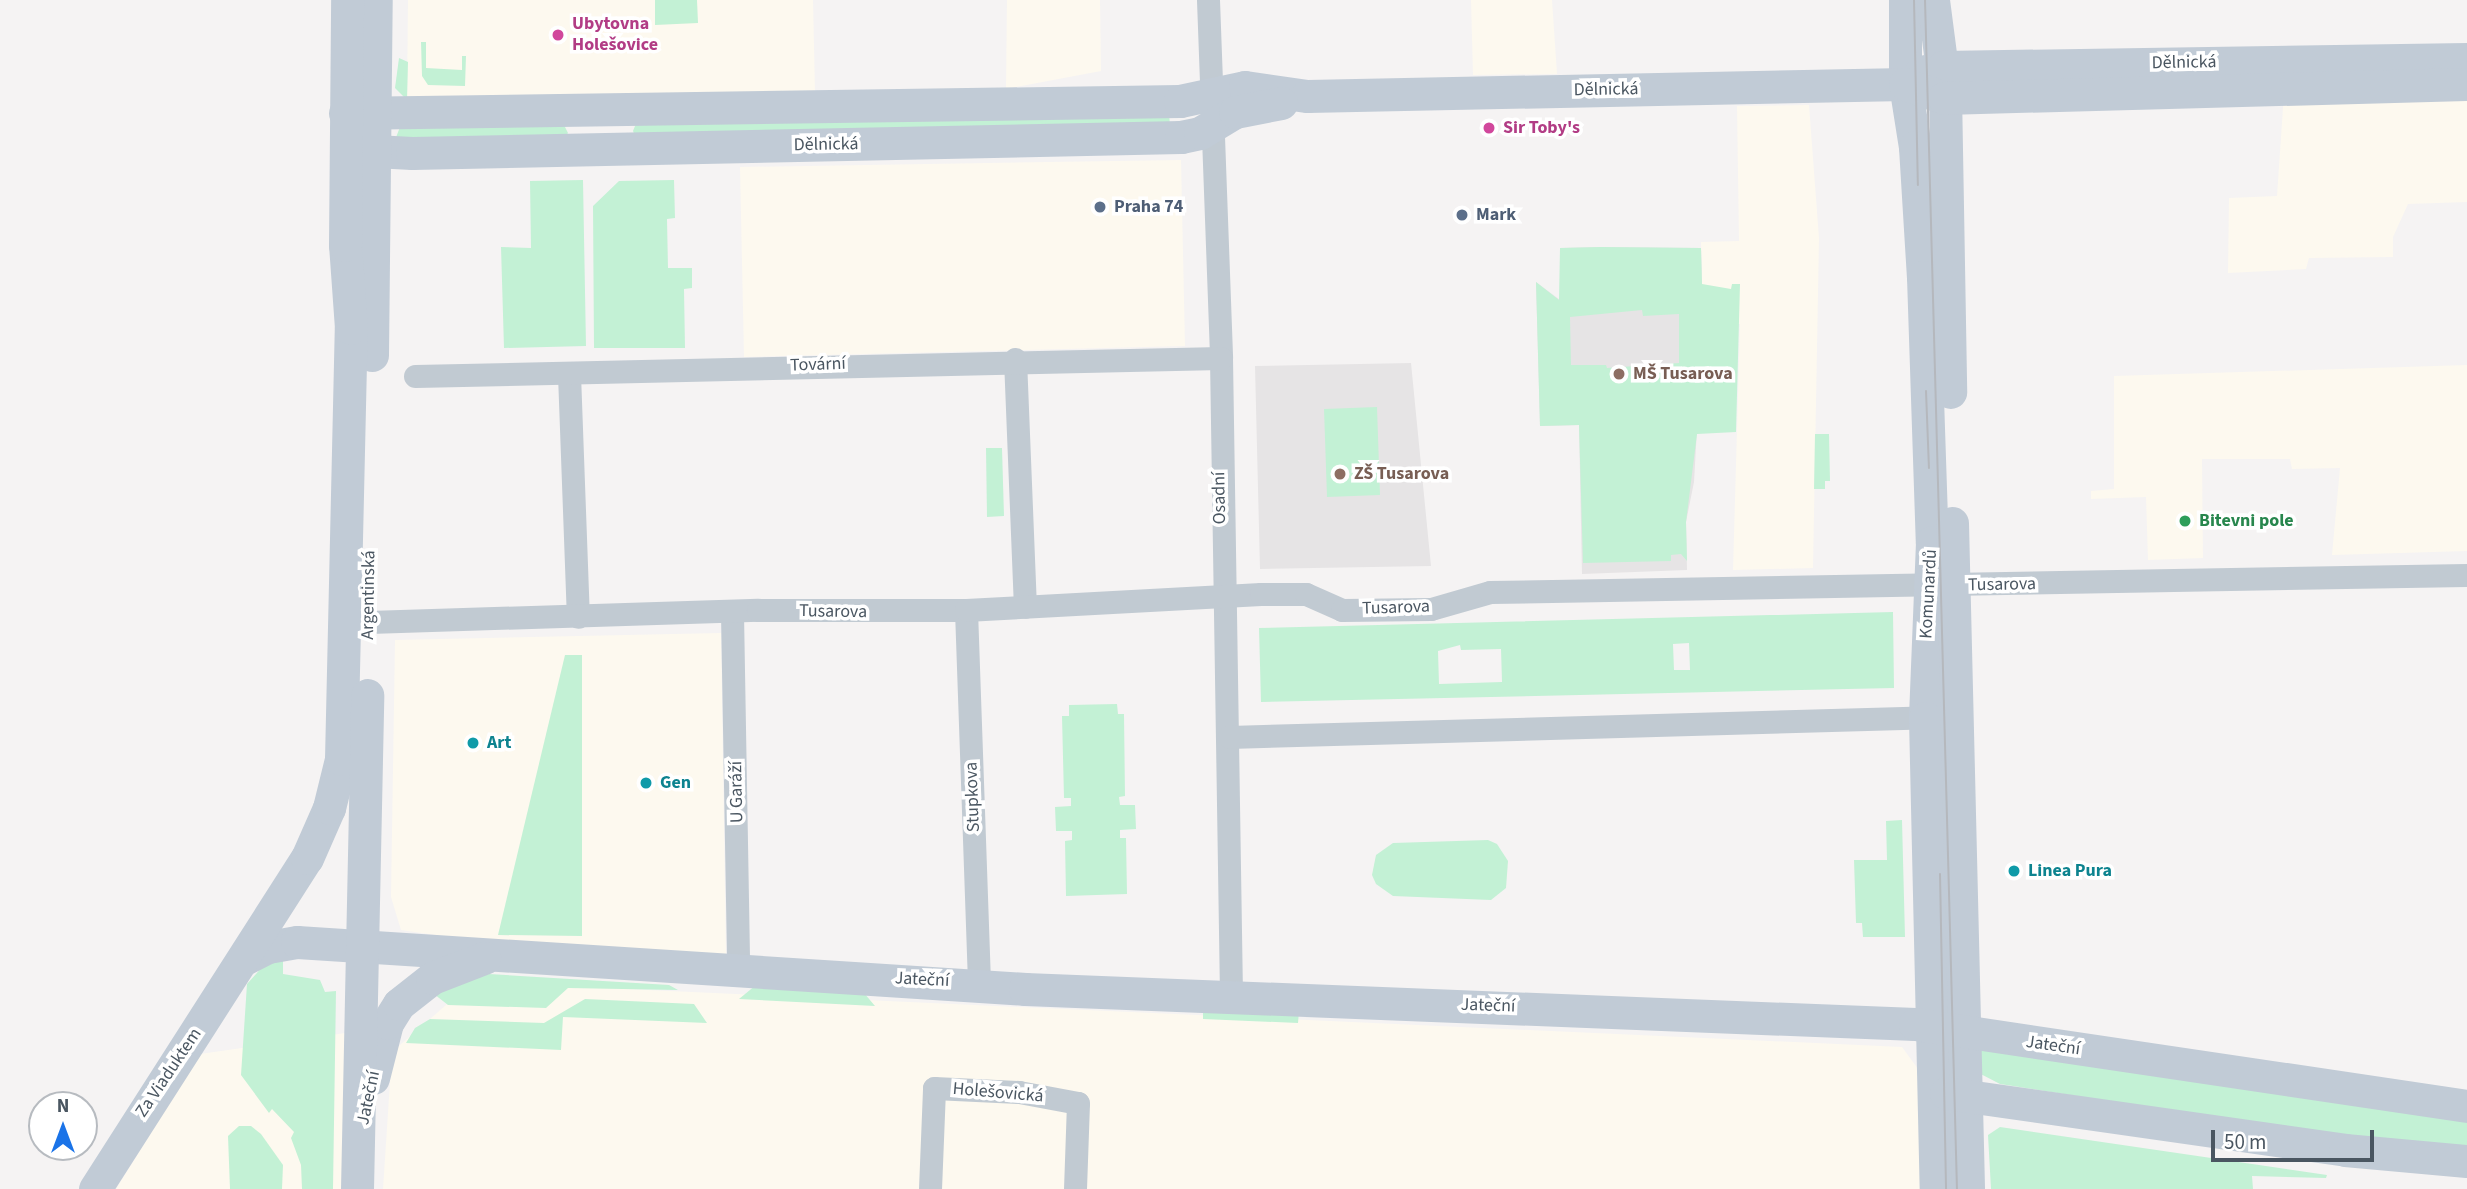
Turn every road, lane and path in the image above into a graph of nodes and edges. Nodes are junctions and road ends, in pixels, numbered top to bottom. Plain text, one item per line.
1 (347, 0) edge
2 (376, 0) edge
3 (1208, 0) edge
4 (1905, 0) edge
5 (1933, 0) edge
6 (2467, 60) edge
7 (1944, 82) junction
8 (1905, 84) junction
9 (2467, 84) edge
10 (1213, 109) junction
11 (588, 111) junction
12 (355, 119) junction
13 (588, 149) junction
14 (374, 151) junction
15 (1221, 358) junction
16 (1015, 359) junction
17 (569, 374) junction
18 (415, 376) dead end
19 (2467, 575) edge
20 (1941, 586) junction
21 (1222, 596) junction
22 (1025, 607) junction
23 (966, 610) junction
24 (732, 613) junction
25 (578, 617) junction
26 (369, 622) junction
27 (1957, 717) junction
28 (1925, 718) junction
29 (1229, 737) junction
30 (362, 946) junction
31 (504, 954) junction
32 (244, 959) junction
33 (738, 972) junction
34 (979, 984) junction
35 (1231, 996) junction
36 (1932, 1027) junction
37 (1965, 1033) junction
38 (1933, 1092) junction
39 (1966, 1096) junction
40 (2467, 1106) edge
41 (358, 1147) junction
42 (2467, 1161) edge
43 (95, 1189) edge
44 (357, 1189) edge
45 (930, 1189) edge
46 (1074, 1189) edge
47 (1936, 1189) edge
48 (1968, 1189) edge

1 - 12 street, Argentinská
2 - 12 street, Argentinská
3 - 10 street, Osadní
4 - 8 street, Komunardů
5 - 7 street, Komunardů
6 - 7 street, Dělnická
7 - 8 street, Dělnická
7 - 9 street, Dělnická
7 - 20 street, Komunardů
8 - 10 street, Dělnická
8 - 20 street, Komunardů
10 - 11 street, Dělnická
10 - 13 street, Dělnická
10 - 15 street, Osadní
11 - 12 street, Dělnická
11 - 13 street
12 - 14 street, Argentinská
12 - 32 street, Argentinská
13 - 14 street, Dělnická
14 - 26 street, Argentinská
15 - 16 street, Tovární
15 - 21 street, Osadní
16 - 17 street, Tovární
16 - 22 street
17 - 18 street, Tovární
17 - 25 street
19 - 20 street, Tusarova
20 - 21 street, Tusarova
20 - 27 street, Komunardů
20 - 28 street, Komunardů
21 - 22 street, Tusarova
21 - 29 street, Osadní
22 - 23 street, Tusarova
23 - 24 street, Tusarova
23 - 34 street, Stupkova
24 - 25 street, Tusarova
24 - 33 street, U Garáží
25 - 26 street, Tusarova
26 - 30 street, Argentinská
27 - 28 street
27 - 37 street, Komunardů
28 - 29 street
28 - 36 street, Komunardů
29 - 35 street, Osadní
30 - 31 street, Jateční
30 - 32 street, Jateční
30 - 41 street, Argentinská
31 - 33 street, Jateční
31 - 41 street, Jateční
32 - 43 street, Za Viaduktem
33 - 34 street, Jateční
34 - 35 street, Jateční
35 - 36 street, Jateční
36 - 37 street, Jateční
36 - 38 street, Komunardů
37 - 39 street, Komunardů
37 - 40 street, Jateční
38 - 39 street
38 - 47 street, Komunardů
39 - 42 street
39 - 48 street, Komunardů
41 - 44 street, Argentinská
45 - 46 street, Holešovická

